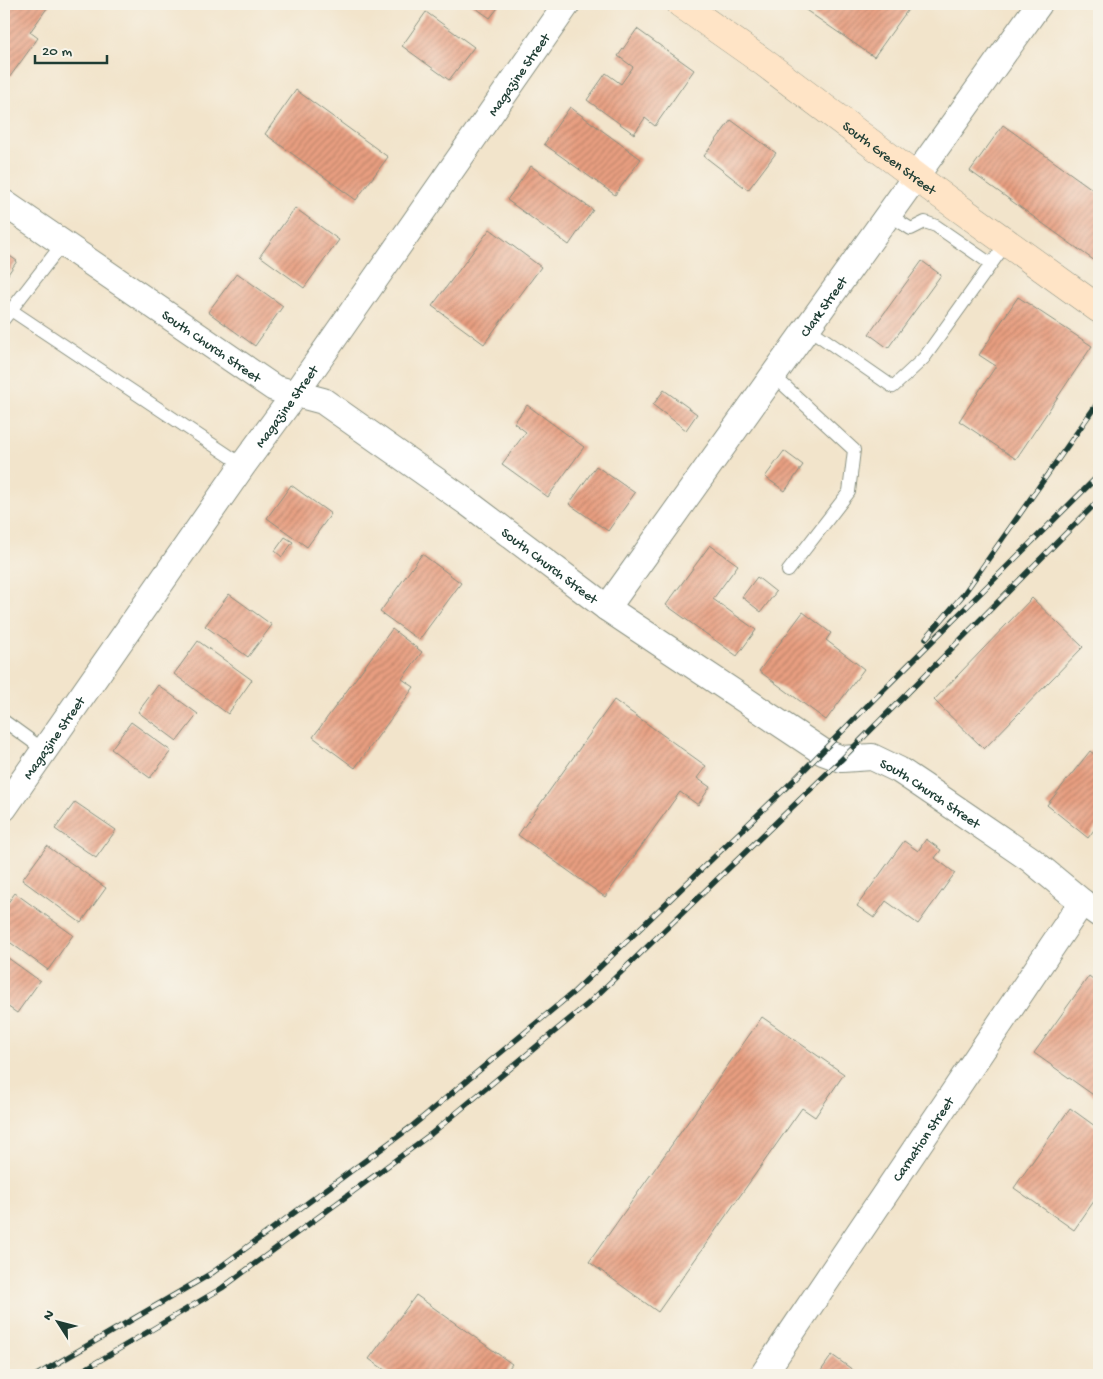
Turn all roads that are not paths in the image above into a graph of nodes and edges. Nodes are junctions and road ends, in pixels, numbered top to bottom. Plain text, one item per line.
1 (567, 4) edge
2 (682, 4) edge
3 (1039, 4) edge
4 (916, 177) junction
5 (4, 202) edge
6 (889, 215) junction
7 (1006, 242) junction
8 (62, 243) junction
9 (991, 264) junction
10 (1099, 309) edge
11 (7, 315) edge
12 (808, 328) junction
13 (774, 376) junction
14 (295, 394) junction
15 (243, 465) junction
16 (788, 571) dead end
17 (607, 608) junction
18 (4, 721) edge
19 (44, 750) junction
20 (4, 808) edge
21 (1091, 908) edge
22 (763, 1375) edge

1 - 14 street, Magazine Street
2 - 4 street, South Green Street
3 - 4 street, Clark Street
4 - 6 street, Clark Street
4 - 7 street, South Green Street
5 - 8 street, South Church Street
6 - 9 lane
6 - 12 street, Clark Street
7 - 9 lane
7 - 10 street, South Green Street
8 - 11 lane
8 - 14 street, South Church Street
9 - 12 lane
11 - 15 lane
12 - 13 street, Clark Street
13 - 16 lane
13 - 17 street, Clark Street
14 - 15 street, Magazine Street
14 - 17 street, South Church Street
15 - 19 street, Magazine Street
17 - 21 street, South Church Street
18 - 19 lane
19 - 20 street, Magazine Street
21 - 22 street, Carnation Street

